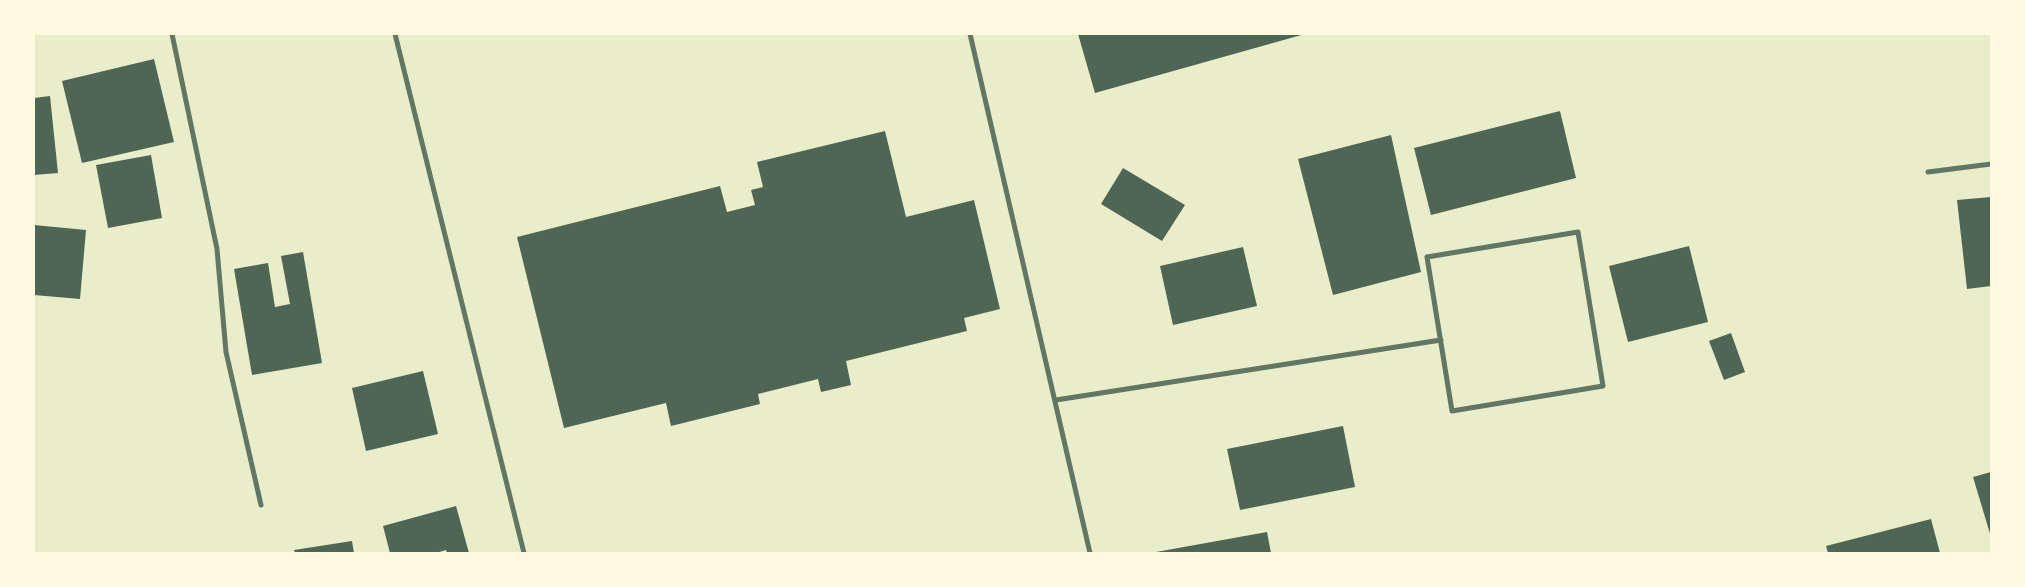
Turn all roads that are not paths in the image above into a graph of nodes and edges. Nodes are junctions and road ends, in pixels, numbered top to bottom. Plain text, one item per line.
1 (172, 34) edge
2 (395, 34) edge
3 (970, 34) edge
4 (1991, 164) edge
5 (1928, 172) dead end
6 (1441, 340) junction
7 (1056, 400) junction
8 (261, 505) dead end
9 (524, 553) edge
10 (1090, 553) edge

1 - 8 street
2 - 9 street
3 - 7 street
4 - 5 street
6 - 6 street
6 - 7 street
7 - 10 street

